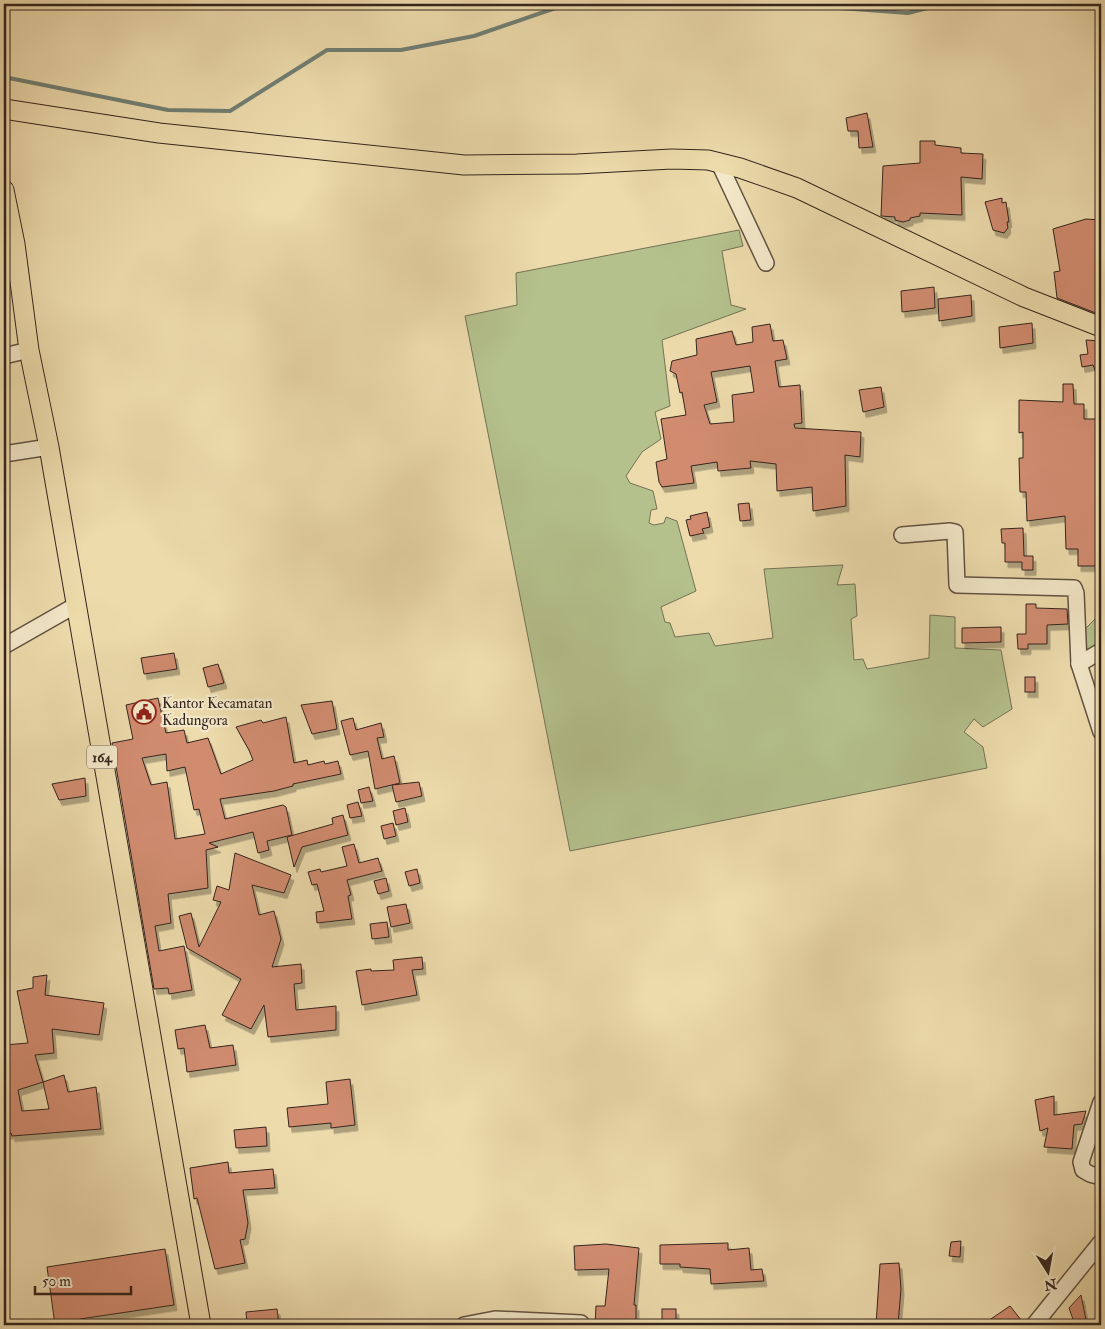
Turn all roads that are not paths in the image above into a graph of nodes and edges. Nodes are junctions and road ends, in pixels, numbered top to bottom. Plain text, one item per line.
1 (4, 109) edge
2 (719, 163) junction
3 (4, 190) edge
4 (9, 245) edge
5 (766, 263) dead end
6 (1101, 327) edge
7 (29, 350) junction
8 (4, 356) edge
9 (49, 448) junction
10 (4, 454) edge
11 (902, 535) dead end
12 (76, 605) junction
13 (4, 646) edge
14 (1101, 651) edge
15 (1079, 664) junction
16 (1098, 714) edge
17 (1101, 732) edge
18 (1101, 1102) edge
19 (1101, 1177) edge
20 (1101, 1242) edge
21 (581, 1323) dead end
22 (201, 1325) edge
23 (464, 1325) edge
24 (1034, 1325) edge

1 - 2 main road
2 - 5 street
2 - 6 main road
3 - 4 main road, 164
4 - 7 main road, 164
7 - 8 street
7 - 9 main road, 164
9 - 10 street
9 - 12 main road, 164
11 - 15 street
12 - 13 street
12 - 22 main road, 164
14 - 15 street
15 - 16 street
16 - 17 street
18 - 19 street
20 - 24 street
21 - 23 street

